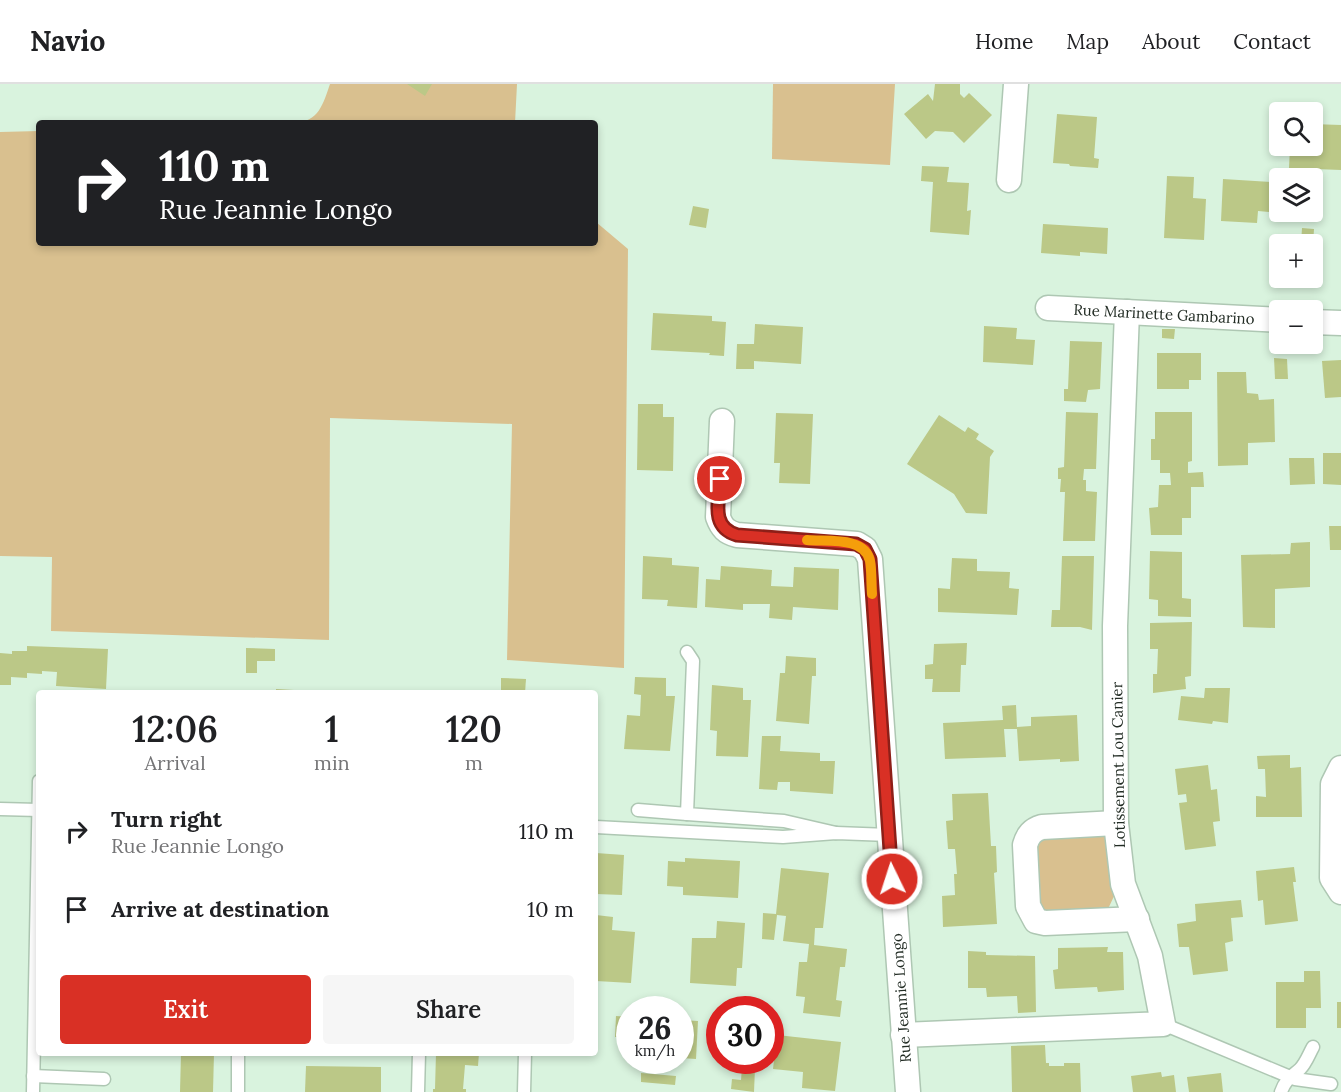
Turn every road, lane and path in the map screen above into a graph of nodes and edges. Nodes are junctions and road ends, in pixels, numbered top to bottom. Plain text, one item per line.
1 (1016, 84) edge
2 (1009, 180) dead end
3 (1048, 308) dead end
4 (1127, 312) junction
5 (1269, 319) edge
6 (1323, 322) edge
7 (1341, 323) edge
8 (722, 421) dead end
9 (692, 656) dead end
10 (1341, 768) edge
11 (0, 809) edge
12 (36, 810) edge
13 (638, 810) dead end
14 (687, 813) junction
15 (1116, 823) junction
16 (598, 827) edge
17 (836, 833) junction
18 (889, 835) junction
19 (1341, 892) edge
20 (1137, 919) junction
21 (36, 943) edge
22 (1163, 1024) junction
23 (903, 1035) junction
24 (1313, 1047) dead end
25 (238, 1056) edge
26 (419, 1056) edge
27 (525, 1056) edge
28 (33, 1076) junction
29 (1289, 1076) junction
30 (104, 1079) dead end
31 (1331, 1083) dead end
32 (33, 1092) edge
33 (238, 1092) edge
34 (418, 1092) edge
35 (525, 1092) edge
36 (908, 1092) edge
37 (1281, 1092) edge

1 - 2 street
3 - 4 street, Rue Marinette Gambarino
4 - 5 street, Rue Marinette Gambarino
4 - 15 street, Lotissement Lou Canier
6 - 7 street
8 - 18 street, Rue Jeannie Longo
9 - 14 lane
10 - 19 street
11 - 12 lane
13 - 14 lane
14 - 17 lane
15 - 20 street, Lotissement Lou Canier
15 - 20 street
16 - 17 lane
17 - 18 lane
18 - 23 street, Rue Jeannie Longo
20 - 22 street, Lotissement Lou Canier
21 - 28 lane
22 - 23 street
22 - 29 lane
23 - 36 street, Rue Jeannie Longo
24 - 29 lane
25 - 33 lane
26 - 34 lane
27 - 35 lane
28 - 30 lane
28 - 32 lane
29 - 31 lane
29 - 37 lane

